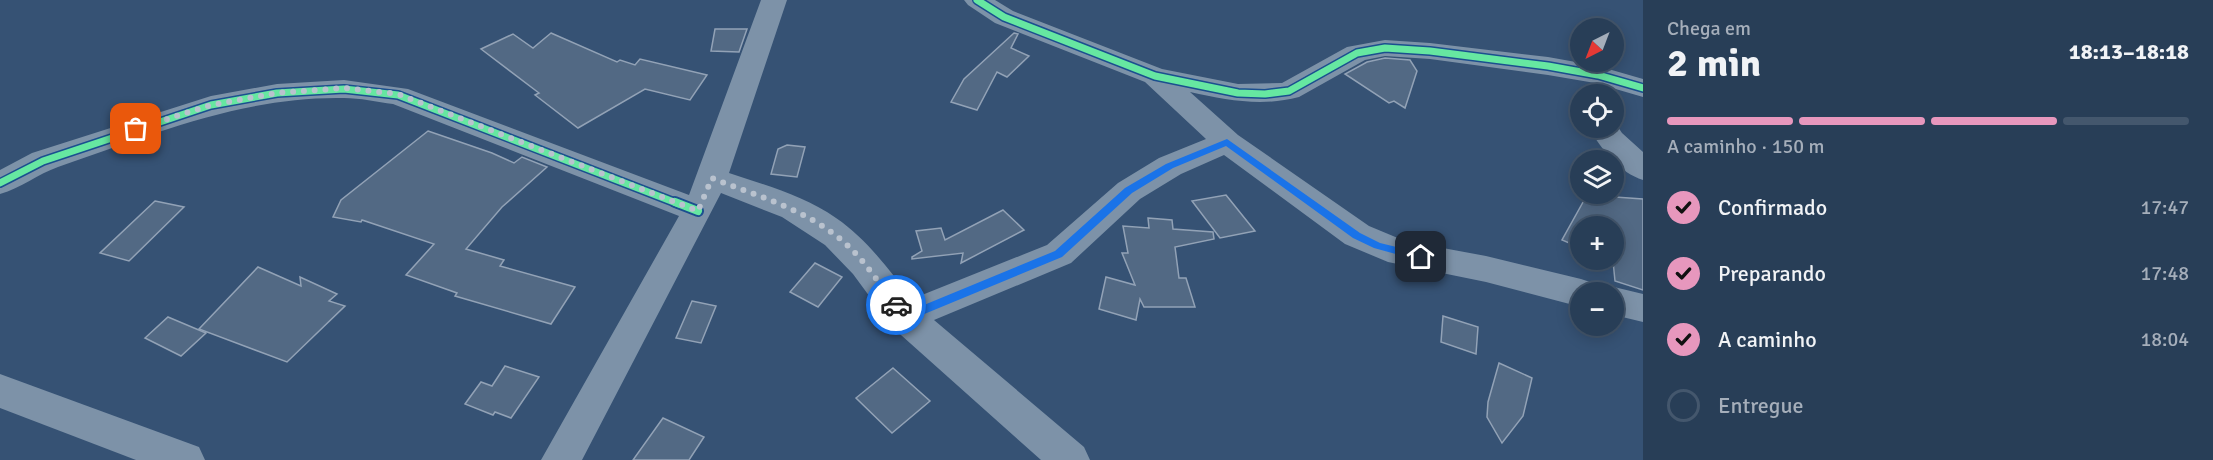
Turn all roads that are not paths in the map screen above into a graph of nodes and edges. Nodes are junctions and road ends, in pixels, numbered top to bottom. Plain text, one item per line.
1 (774, 0) edge
2 (977, 0) edge
3 (1155, 76) junction
4 (1592, 84) edge
5 (1624, 87) edge
6 (1643, 88) edge
7 (1610, 138) edge
8 (1227, 142) junction
9 (1643, 169) edge
10 (712, 178) junction
11 (0, 183) edge
12 (698, 211) junction
13 (1570, 290) edge
14 (1624, 303) edge
15 (1643, 308) edge
16 (905, 317) junction
17 (0, 391) edge
18 (185, 460) edge
19 (561, 460) edge
20 (1070, 460) edge

1 - 10 street
2 - 3 street
3 - 4 street
3 - 8 street
5 - 6 street
7 - 9 street
8 - 13 street
8 - 16 street
10 - 12 street
10 - 16 street
11 - 12 street
12 - 19 street
14 - 15 street
16 - 20 street
17 - 18 street

